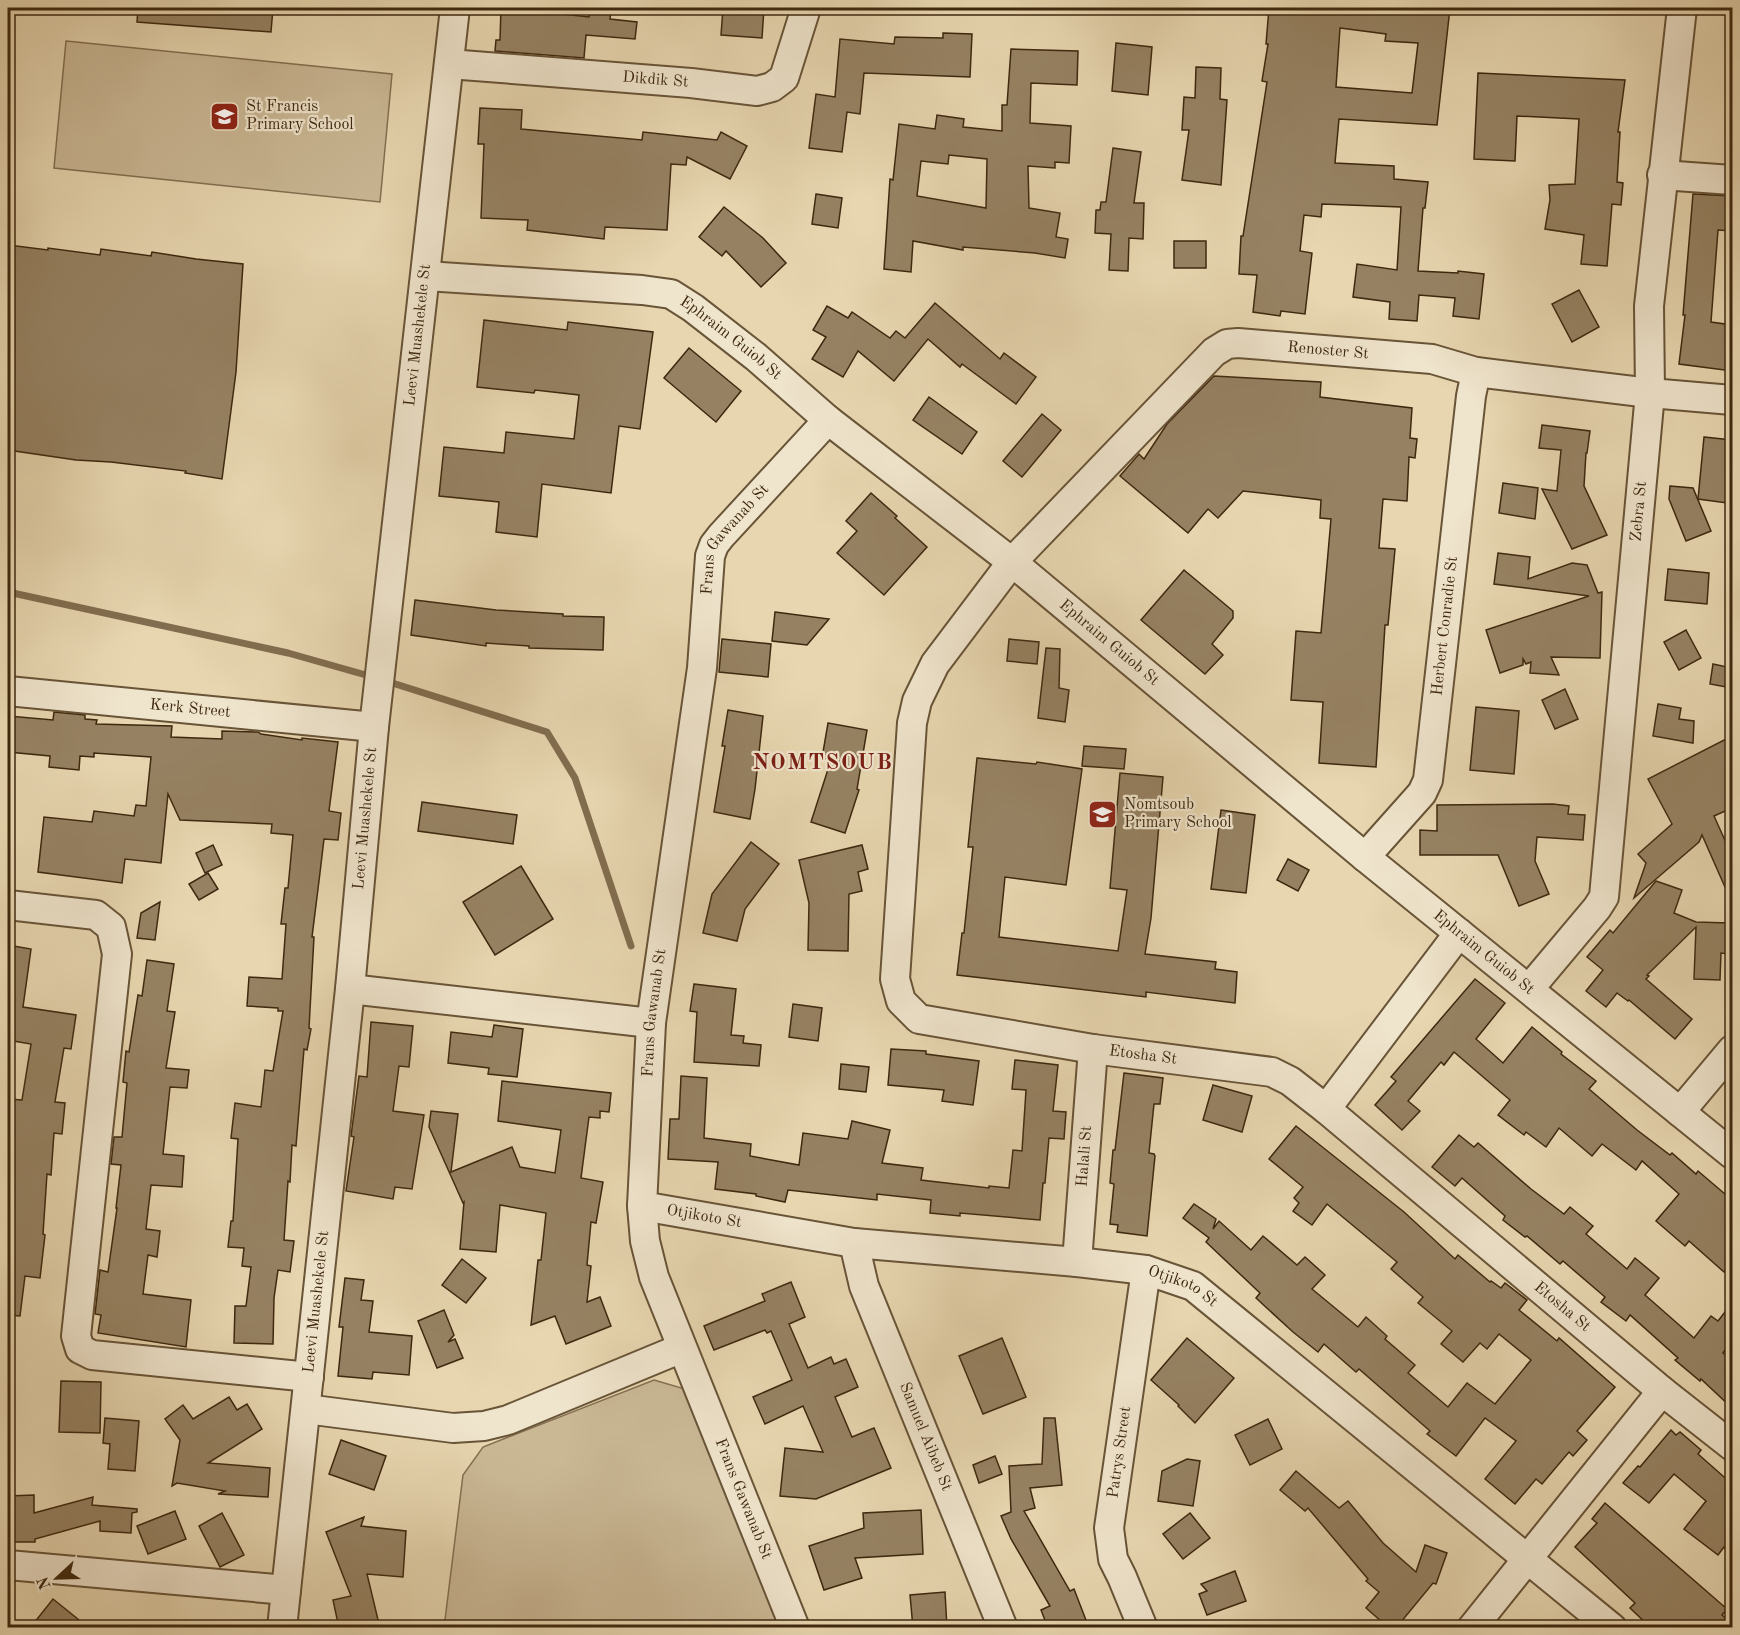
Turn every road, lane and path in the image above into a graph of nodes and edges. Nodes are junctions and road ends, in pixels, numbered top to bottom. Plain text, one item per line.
1 (455, 8) edge
2 (806, 8) edge
3 (1682, 8) edge
4 (449, 64) junction
5 (1662, 175) junction
6 (1732, 180) edge
7 (426, 276) junction
8 (1476, 372) junction
9 (1650, 393) junction
10 (1732, 400) edge
11 (828, 420) junction
12 (1012, 562) junction
13 (8, 691) edge
14 (375, 716) junction
15 (1365, 857) junction
16 (8, 905) edge
17 (1459, 933) junction
18 (350, 989) junction
19 (1529, 989) junction
20 (651, 1023) junction
21 (1093, 1049) junction
22 (1732, 1050) edge
23 (1326, 1109) junction
24 (1680, 1112) junction
25 (1732, 1154) edge
26 (642, 1206) junction
27 (854, 1243) junction
28 (1077, 1262) junction
29 (1146, 1270) junction
30 (682, 1348) junction
31 (309, 1377) junction
32 (1662, 1391) junction
33 (306, 1409) junction
34 (1732, 1446) edge
35 (1526, 1558) junction
36 (8, 1564) edge
37 (286, 1590) junction
38 (282, 1628) edge
39 (795, 1628) edge
40 (1003, 1628) edge
41 (1143, 1628) edge
42 (1472, 1628) edge
43 (1612, 1628) edge

1 - 4 street, Leevi Muashekele St
2 - 4 street, Dikdik St
3 - 5 street, Zebra St
4 - 7 street, Leevi Muashekele St
5 - 6 street
5 - 9 street, Zebra St
7 - 11 street, Ephraim Guiob St
7 - 14 street, Leevi Muashekele St
8 - 9 street, Renoster St
8 - 12 street, Renoster St
8 - 15 street, Herbert Conradie St
9 - 10 street, Renoster St
9 - 19 street, Zebra St
11 - 12 street, Ephraim Guiob St
11 - 20 street, Frans Gawanab St
12 - 15 street, Ephraim Guiob St
12 - 21 street, Etosha St
13 - 14 street, Kerk Street
14 - 18 street, Leevi Muashekele St
15 - 17 street, Ephraim Guiob St
16 - 31 street
17 - 19 street, Ephraim Guiob St
17 - 23 street
18 - 20 street
18 - 31 street, Leevi Muashekele St
19 - 24 street, Ephraim Guiob St
20 - 26 street, Frans Gawanab St
21 - 23 street, Etosha St
21 - 28 street, Halali St
22 - 24 street
23 - 32 street, Etosha St
24 - 25 street, Ephraim Guiob St
26 - 27 street, Otjikoto St
26 - 30 street, Frans Gawanab St
27 - 28 street, Otjikoto St
27 - 40 street, Samuel Aibeb St
28 - 29 street, Otjikoto St
29 - 35 street, Otjikoto St
29 - 41 street, Patrys Street
30 - 33 street
30 - 39 street, Frans Gawanab St
31 - 33 street, Leevi Muashekele St
32 - 34 street, Etosha St
32 - 35 street
33 - 37 street, Leevi Muashekele St
35 - 42 street
35 - 43 street, Otjikoto St
36 - 37 street
37 - 38 street, Leevi Muashekele St

